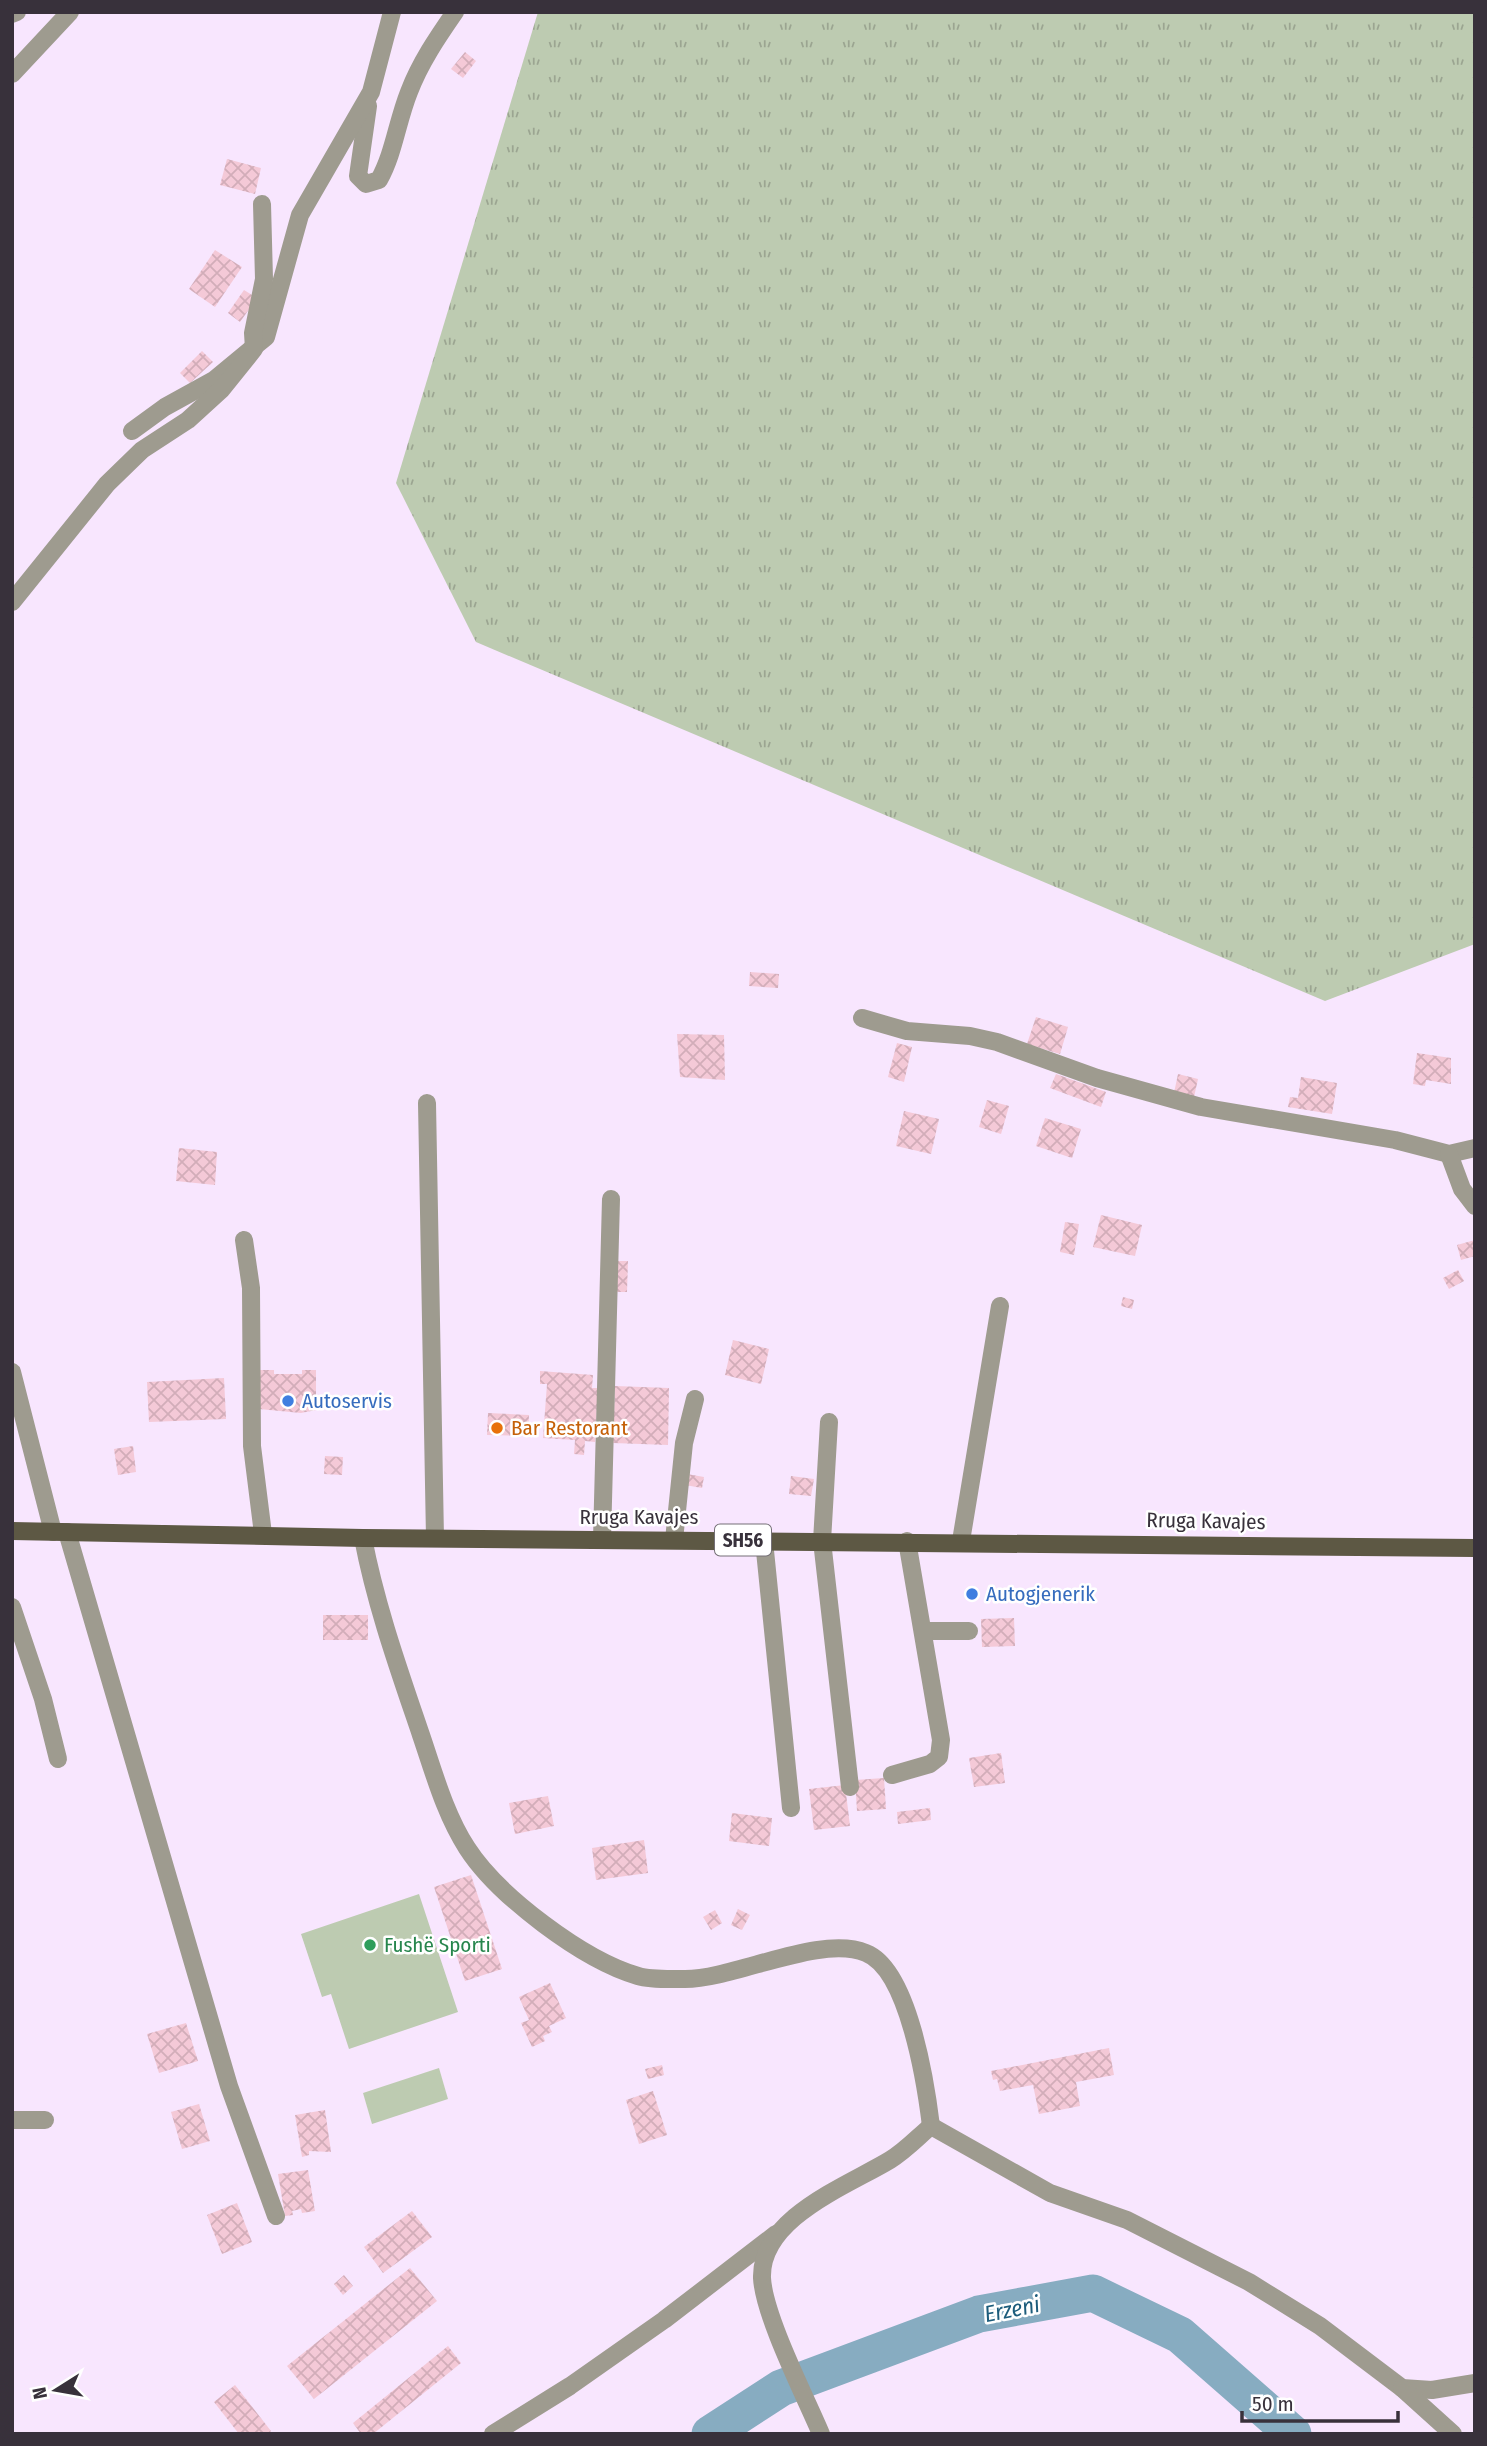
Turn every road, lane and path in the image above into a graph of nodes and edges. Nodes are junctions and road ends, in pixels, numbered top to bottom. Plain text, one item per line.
1 (70, 12) edge
2 (391, 12) edge
3 (455, 12) edge
4 (12, 74) edge
5 (371, 92) junction
6 (262, 204) dead end
7 (254, 349) junction
8 (132, 431) dead end
9 (12, 602) edge
10 (862, 1018) dead end
11 (427, 1102) dead end
12 (1475, 1148) edge
13 (1449, 1154) junction
14 (611, 1199) dead end
15 (1475, 1206) edge
16 (244, 1240) dead end
17 (1000, 1306) dead end
18 (12, 1372) edge
19 (695, 1399) dead end
20 (829, 1422) dead end
21 (12, 1531) edge
22 (60, 1532) junction
23 (263, 1534) junction
24 (363, 1538) junction
25 (435, 1538) junction
26 (601, 1539) junction
27 (674, 1540) junction
28 (764, 1541) junction
29 (822, 1541) junction
30 (907, 1541) junction
31 (961, 1541) junction
32 (1475, 1548) edge
33 (12, 1607) edge
34 (924, 1631) junction
35 (969, 1631) dead end
36 (58, 1759) dead end
37 (892, 1775) dead end
38 (850, 1787) dead end
39 (791, 1808) dead end
40 (12, 2120) edge
41 (45, 2120) dead end
42 (931, 2126) junction
43 (276, 2216) dead end
44 (776, 2234) junction
45 (1475, 2383) edge
46 (1402, 2388) junction
47 (493, 2434) edge
48 (821, 2434) edge
49 (1453, 2434) edge

1 - 4 street
2 - 5 street
3 - 5 street
5 - 7 street
6 - 7 street
7 - 8 street
7 - 9 street
10 - 13 street
11 - 25 street
12 - 13 street
13 - 15 street
14 - 26 street
16 - 23 street
17 - 31 street
18 - 22 street
19 - 27 street
20 - 29 street
21 - 22 main road, Rruga Kavajes / SH56
22 - 23 main road, Rruga Kavajes / SH56
22 - 43 street
23 - 24 main road, Rruga Kavajes / SH56
24 - 25 main road, Rruga Kavajes / SH56
24 - 42 street
25 - 26 main road, Rruga Kavajes / SH56
26 - 27 main road, Rruga Kavajes / SH56
27 - 28 main road, Rruga Kavajes / SH56
28 - 29 main road, Rruga Kavajes / SH56
28 - 39 street
29 - 30 main road, Rruga Kavajes / SH56
29 - 38 street
30 - 31 main road, Rruga Kavajes / SH56
30 - 34 street
31 - 32 main road, Rruga Kavajes / SH56
33 - 36 street
34 - 35 street
34 - 37 street
40 - 41 street
42 - 44 street
42 - 46 street
44 - 47 street
44 - 48 street
45 - 46 street
46 - 49 street

